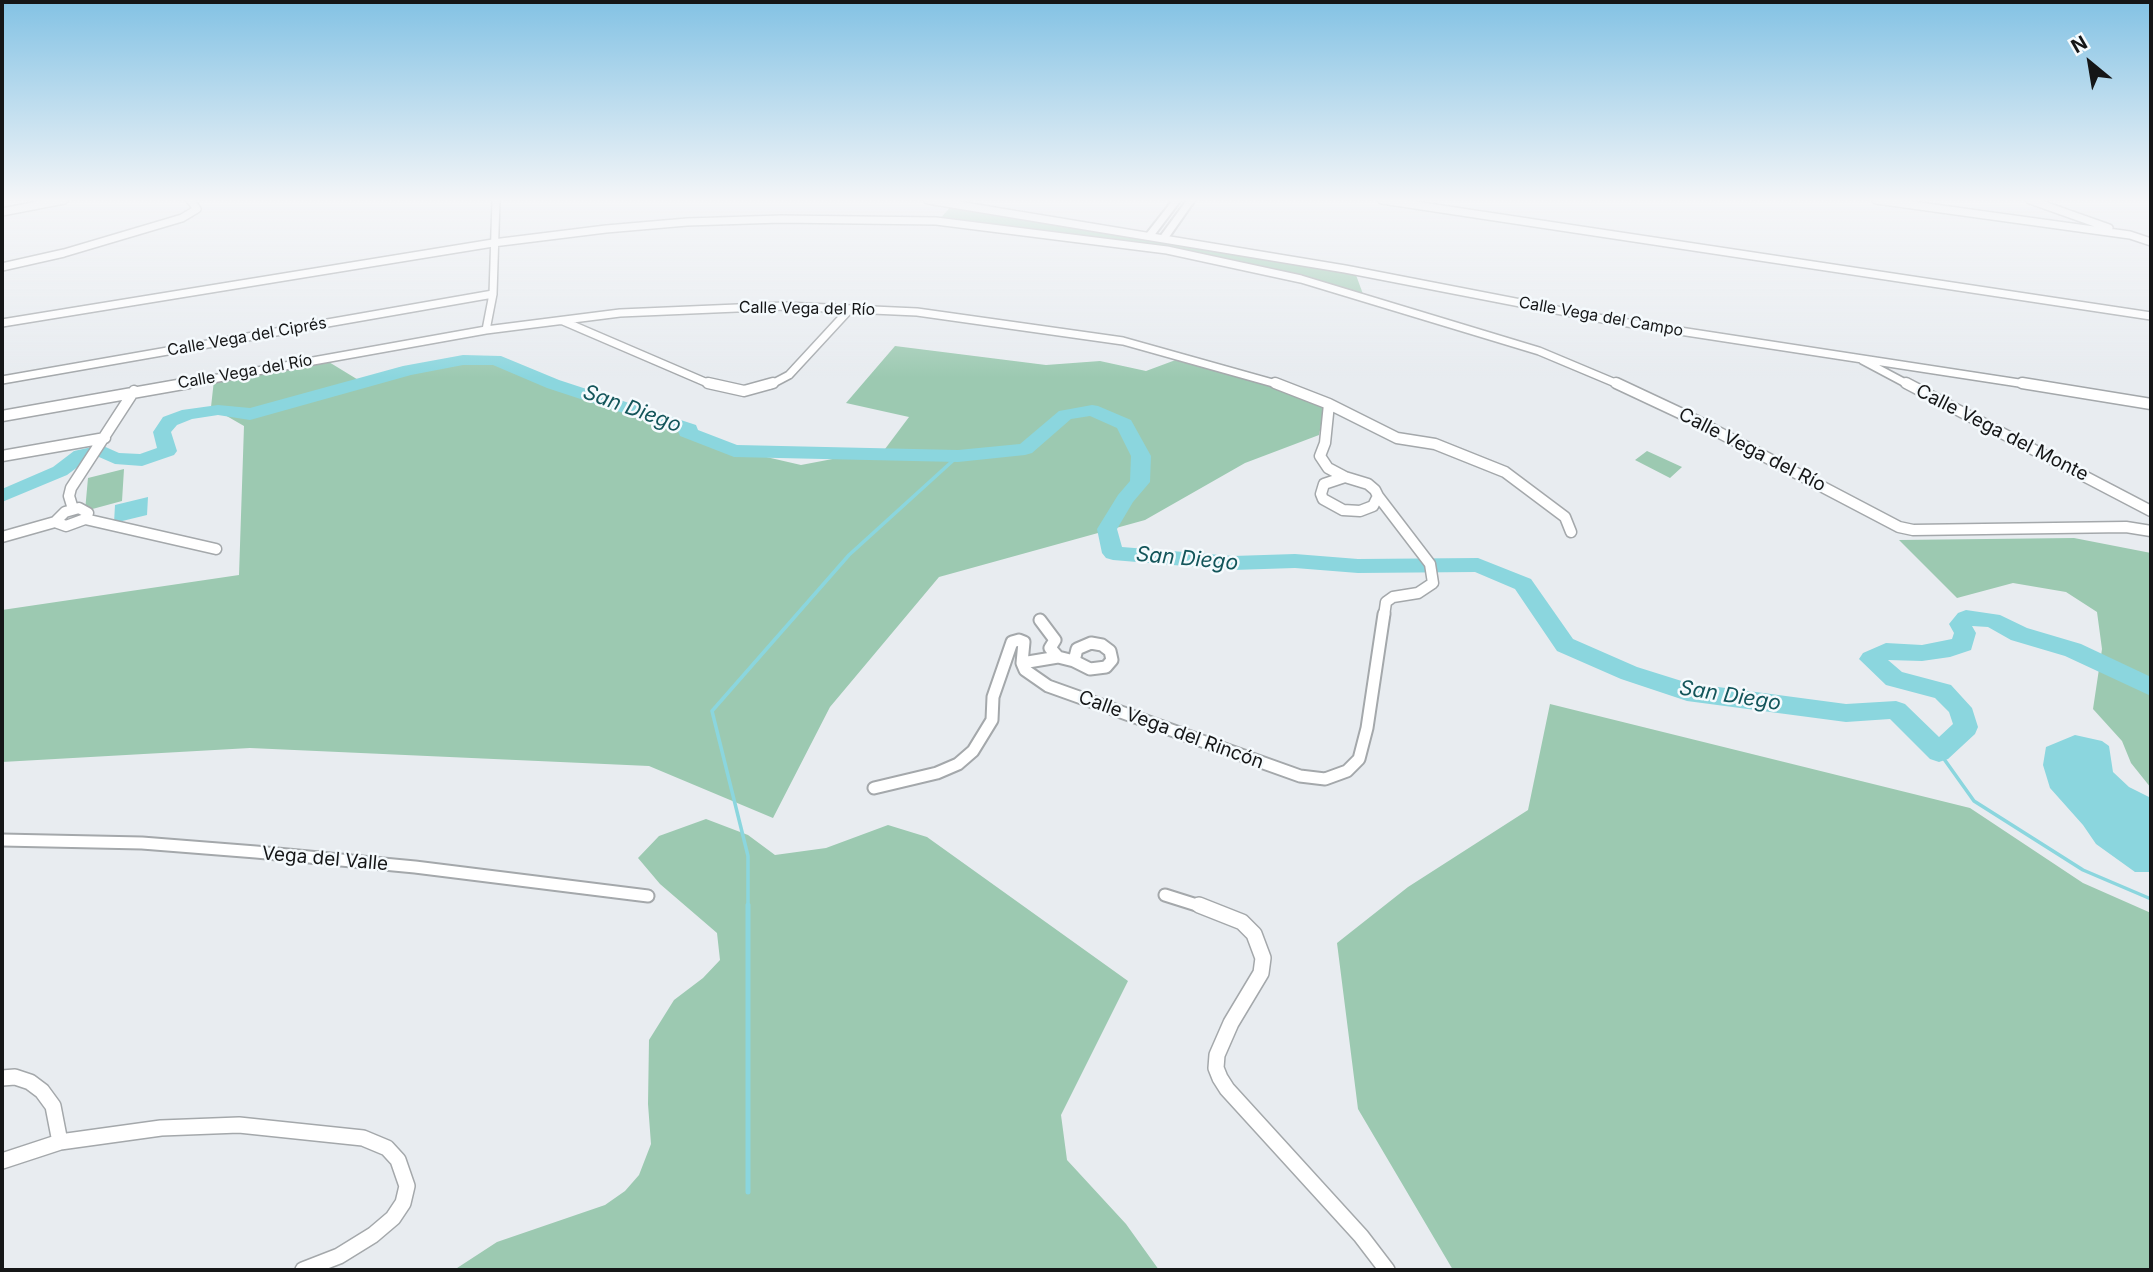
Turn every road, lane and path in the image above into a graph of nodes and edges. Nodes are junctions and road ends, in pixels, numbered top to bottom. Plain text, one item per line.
1 (36, 259) edge
2 (393, 259) edge
3 (493, 259) edge
4 (1207, 259) edge
5 (1288, 259) edge
6 (1776, 259) edge
7 (2, 267) edge
8 (1368, 273) junction
9 (493, 294) junction
10 (1364, 296) junction
11 (850, 309) junction
12 (2151, 316) edge
13 (560, 320) junction
14 (2, 323) edge
15 (486, 330) junction
16 (1853, 356) junction
17 (2, 380) edge
18 (134, 391) junction
19 (1329, 404) junction
20 (2151, 404) edge
21 (2, 416) edge
22 (105, 438) junction
23 (2, 456) edge
24 (1345, 477) junction
25 (1377, 496) junction
26 (73, 509) junction
27 (2151, 511) edge
28 (85, 519) junction
29 (55, 522) junction
30 (2151, 531) edge
31 (1571, 532) dead end
32 (2, 537) edge
33 (216, 549) dead end
34 (1040, 620) dead end
35 (1058, 657) junction
36 (1074, 661) dead end
37 (1022, 663) junction
38 (874, 788) dead end
39 (2, 840) edge
40 (1165, 895) dead end
41 (648, 896) dead end
42 (2, 1078) edge
43 (60, 1142) junction
44 (2, 1161) edge
45 (303, 1270) edge
46 (1387, 1270) edge

1 - 7 street
2 - 14 street
3 - 9 street
4 - 10 street
5 - 8 street, Calle Vega del Campo
6 - 12 street
8 - 10 street
8 - 16 street, Calle Vega del Campo
9 - 15 street
9 - 17 street, Calle Vega del Ciprés
10 - 30 street, Calle Vega del Río
11 - 13 street, Calle Vega del Río
11 - 13 street
11 - 19 street, Calle Vega del Río
13 - 15 street, Calle Vega del Río
15 - 18 street, Calle Vega del Río
16 - 20 street, Calle Vega del Campo
16 - 27 street, Calle Vega del Monte
18 - 21 street, Calle Vega del Río
18 - 22 street
19 - 24 street
19 - 31 street, Calle Vega del Río
22 - 23 street
22 - 26 street
24 - 25 street
24 - 25 street
25 - 37 street, Calle Vega del Rincón
26 - 28 street
26 - 29 street
28 - 29 street
28 - 33 street
29 - 32 street
34 - 35 street
35 - 36 street
35 - 37 street
37 - 38 street, Calle Vega del Rincón
39 - 41 street, Vega del Valle
40 - 46 street
42 - 43 street
43 - 44 street
43 - 45 street

